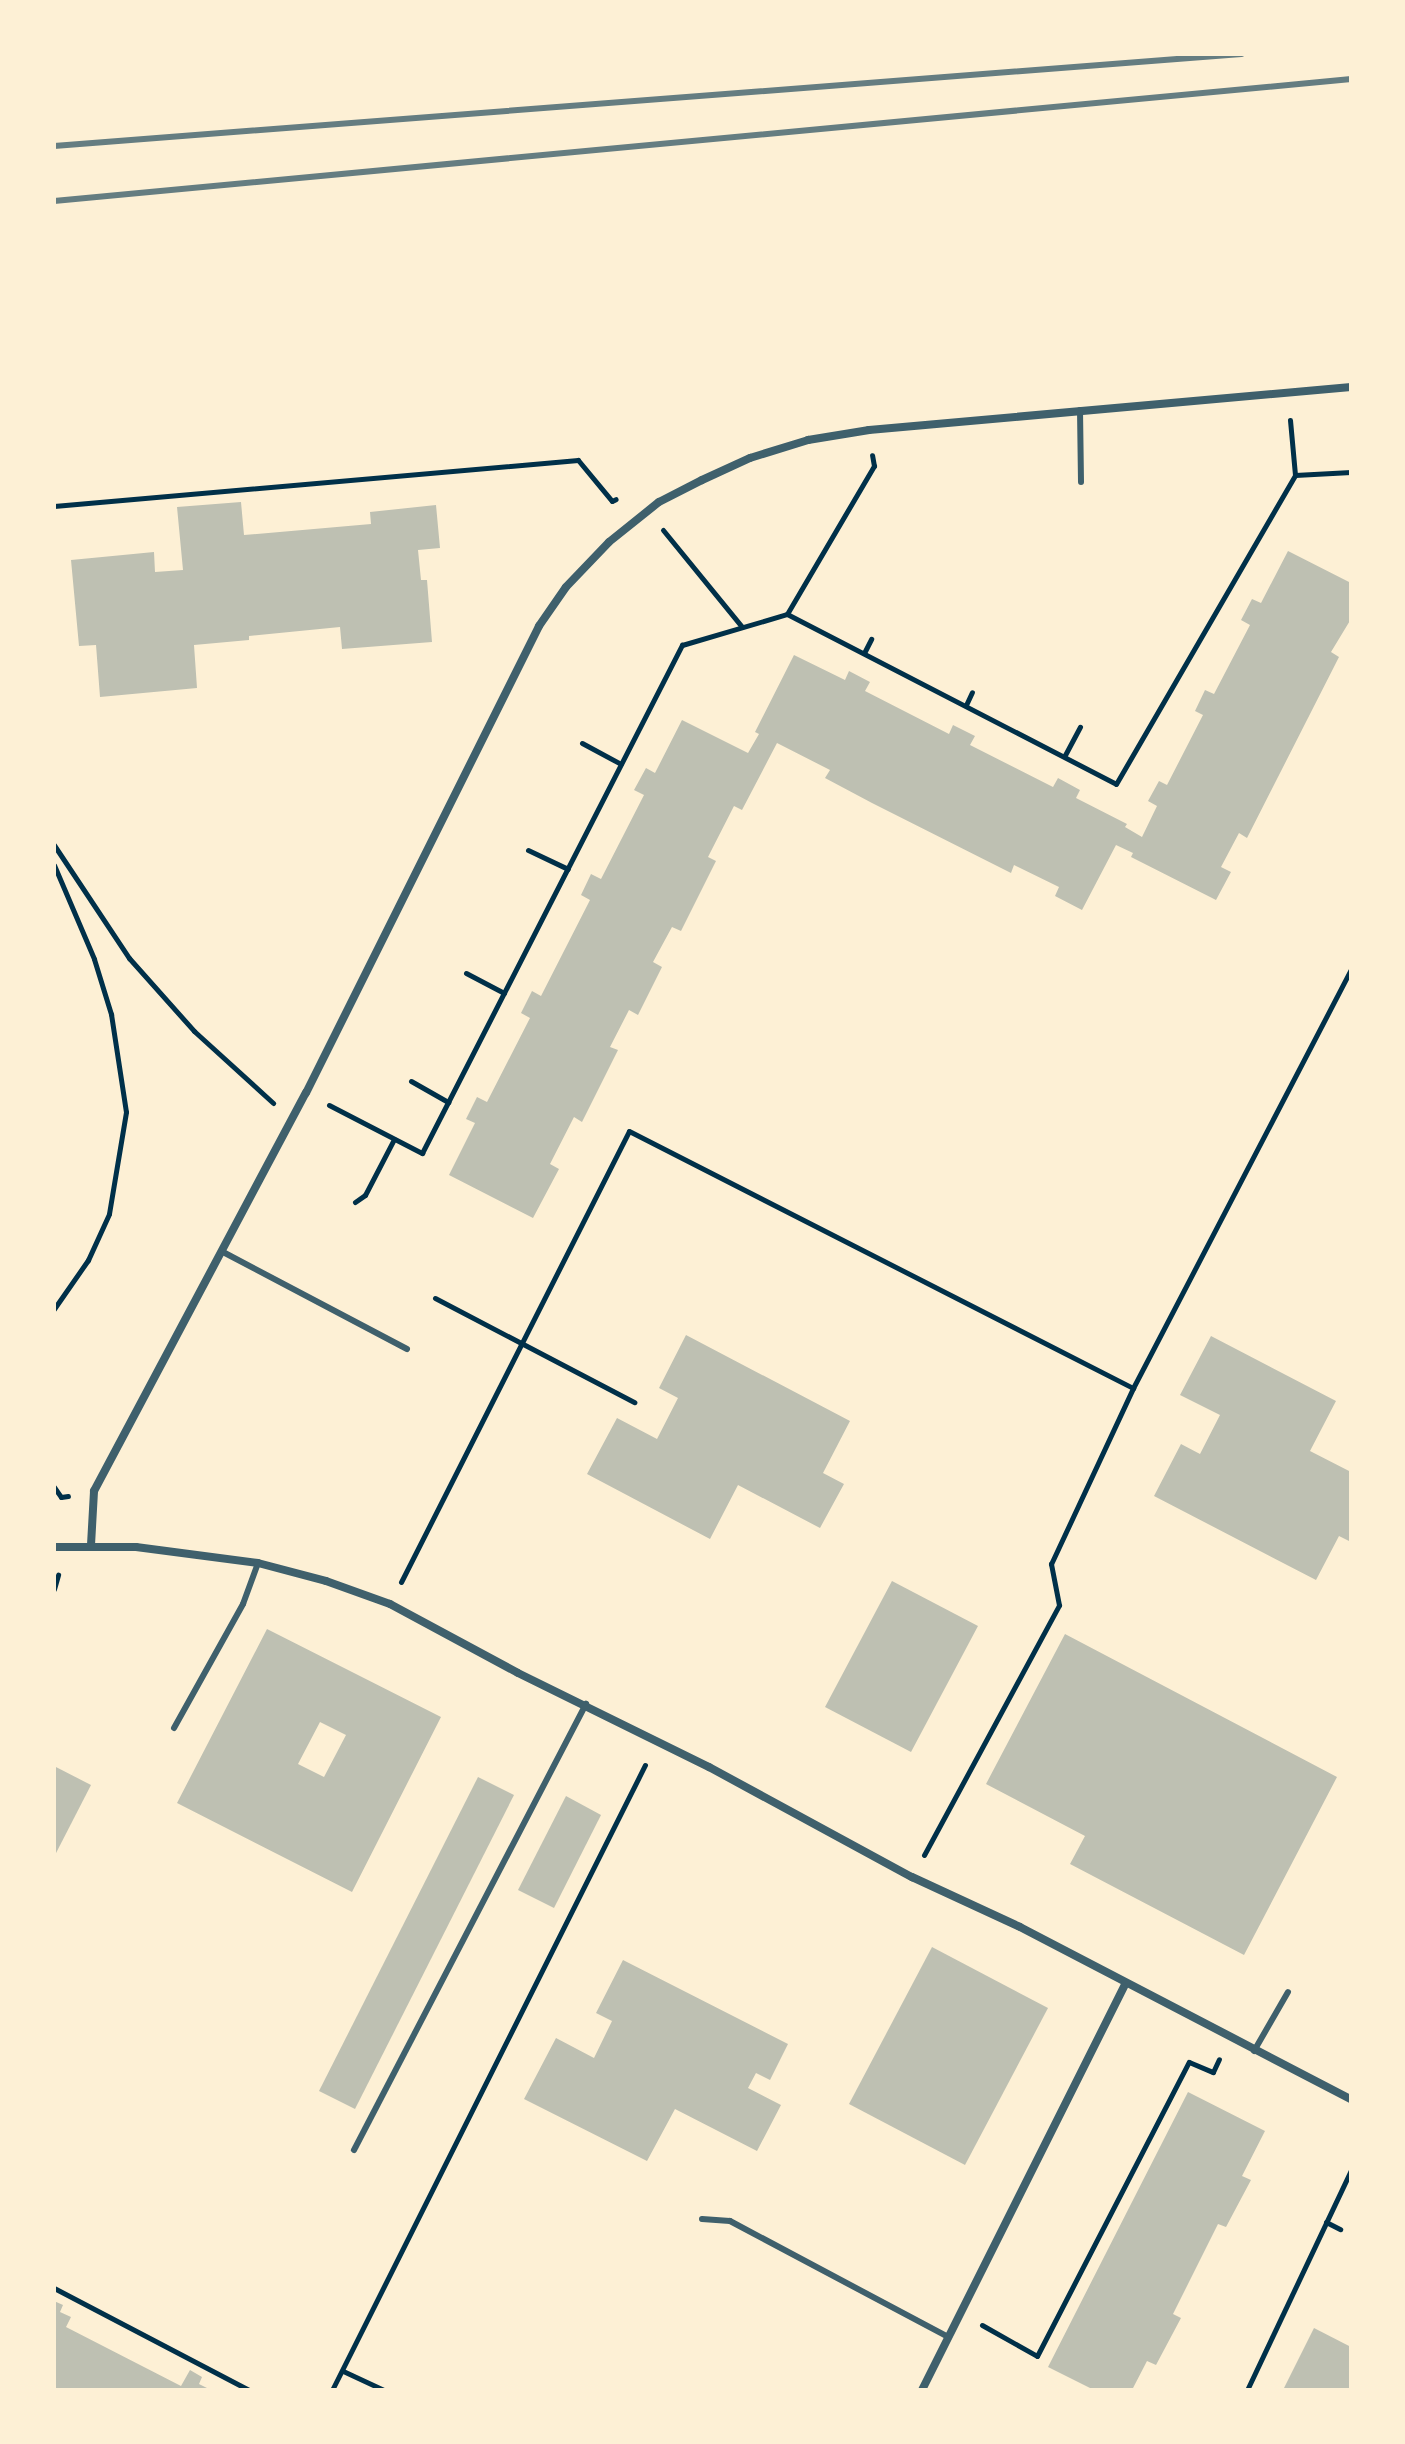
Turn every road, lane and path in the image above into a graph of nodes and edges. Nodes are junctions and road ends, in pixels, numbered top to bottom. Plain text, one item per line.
1 (1351, 387) edge
2 (1286, 391) junction
3 (1080, 410) junction
4 (869, 430) junction
5 (1351, 472) edge
6 (1295, 475) junction
7 (1081, 482) dead end
8 (54, 506) edge
9 (647, 511) junction
10 (787, 614) junction
11 (742, 627) junction
12 (871, 639) dead end
13 (864, 653) junction
14 (972, 692) dead end
15 (966, 705) junction
16 (1080, 727) dead end
17 (582, 743) dead end
18 (1065, 755) junction
19 (621, 764) junction
20 (54, 845) edge
21 (528, 850) dead end
22 (54, 865) edge
23 (568, 869) junction
24 (1351, 970) edge
25 (466, 973) dead end
26 (504, 993) junction
27 (411, 1081) dead end
28 (306, 1093) junction
29 (448, 1102) junction
30 (292, 1120) junction
31 (394, 1139) junction
32 (355, 1202) dead end
33 (223, 1252) junction
34 (435, 1298) dead end
35 (54, 1309) edge
36 (522, 1343) junction
37 (407, 1349) dead end
38 (1133, 1388) junction
39 (634, 1402) dead end
40 (91, 1545) junction
41 (54, 1547) edge
42 (258, 1563) junction
43 (390, 1604) junction
44 (586, 1704) junction
45 (174, 1728) dead end
46 (658, 1740) junction
47 (912, 1877) junction
48 (1126, 1983) junction
49 (1288, 1992) dead end
50 (1229, 2036) junction
51 (1254, 2051) junction
52 (1350, 2097) edge
53 (354, 2150) dead end
54 (1351, 2170) edge
55 (702, 2219) dead end
56 (1326, 2222) junction
57 (1340, 2229) dead end
58 (54, 2288) edge
59 (960, 2313) junction
60 (948, 2337) junction
61 (343, 2371) junction
62 (249, 2390) edge
63 (332, 2390) edge
64 (384, 2390) edge
65 (922, 2390) edge
66 (1247, 2390) edge

1 - 2 street
2 - 3 street
2 - 6 path
3 - 4 street
3 - 7 lane
4 - 9 street
4 - 10 path
5 - 6 path
6 - 18 path
8 - 9 path
9 - 11 path
9 - 28 street
10 - 11 path
10 - 13 path
11 - 19 path
12 - 13 path
13 - 15 path
14 - 15 path
15 - 18 path
16 - 18 path
17 - 19 path
19 - 23 path
20 - 30 path
21 - 23 path
22 - 35 path
23 - 26 path
24 - 38 path
25 - 26 path
26 - 29 path
27 - 29 path
28 - 30 street
28 - 31 path
29 - 31 path
30 - 33 street
31 - 32 path
33 - 37 lane
33 - 40 street
34 - 36 path
36 - 38 path
36 - 39 path
36 - 43 path
38 - 47 path
40 - 41 street
40 - 42 street
42 - 43 street
42 - 45 lane
43 - 44 street
44 - 46 street
44 - 53 lane
46 - 47 street
46 - 61 path
47 - 48 street
48 - 50 street
48 - 59 street
49 - 51 lane
50 - 51 street
50 - 59 path
51 - 52 street
54 - 56 path
55 - 60 lane
56 - 57 path
56 - 66 path
58 - 62 path
59 - 60 street
60 - 65 street
61 - 63 path
61 - 64 path

